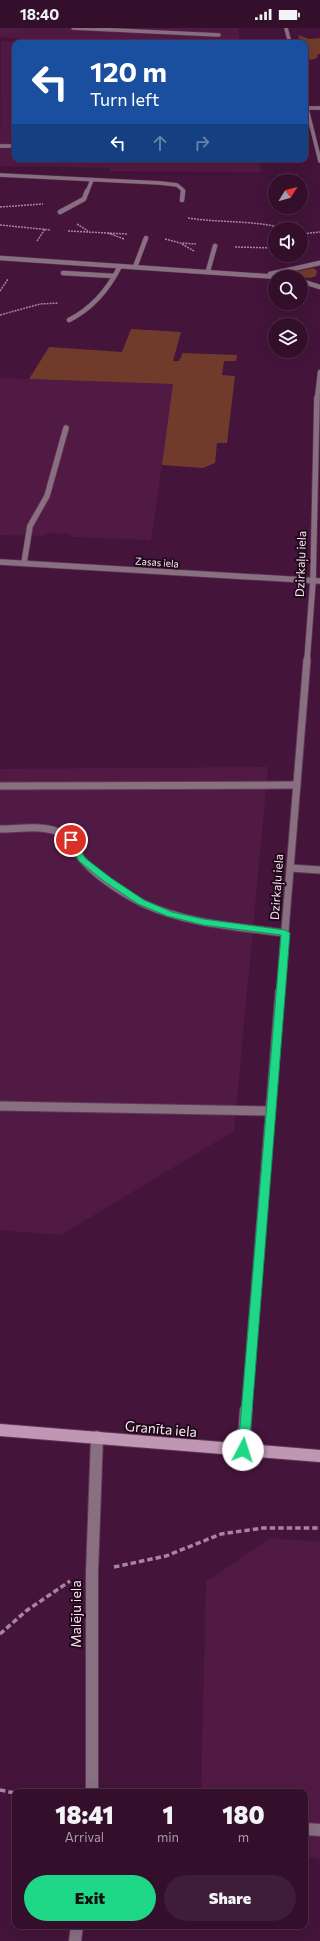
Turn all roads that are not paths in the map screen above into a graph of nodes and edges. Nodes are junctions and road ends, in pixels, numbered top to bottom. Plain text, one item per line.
1 (73, 28) edge
2 (286, 28) edge
3 (219, 36) dead end
4 (289, 40) edge
5 (308, 105) edge
6 (320, 108) edge
7 (308, 112) edge
8 (0, 146) edge
9 (12, 146) edge
10 (320, 161) edge
11 (0, 175) edge
12 (92, 180) junction
13 (182, 200) road end
14 (60, 212) road end
15 (146, 238) dead end
16 (216, 246) road end
17 (0, 258) edge
18 (320, 263) edge
19 (120, 266) junction
20 (135, 267) junction
21 (208, 271) junction
22 (63, 273) dead end
23 (266, 275) joint
24 (114, 276) junction
25 (308, 283) edge
26 (320, 287) edge
27 (69, 320) dead end
28 (320, 372) edge
29 (66, 428) dead end
30 (317, 508) edge
31 (0, 562) edge
32 (24, 563) junction
33 (316, 581) edge
34 (297, 784) junction
35 (0, 786) edge
36 (0, 829) edge
37 (290, 868) junction
38 (320, 870) edge
39 (285, 933) junction
40 (0, 1106) edge
41 (271, 1111) junction
42 (0, 1430) edge
43 (97, 1437) junction
44 (243, 1450) junction
45 (320, 1456) edge
46 (92, 1789) edge
47 (308, 1829) edge
48 (320, 1830) edge
49 (77, 1929) edge
50 (75, 1941) edge

1 - 3 street
2 - 4 street
5 - 6 street
7 - 10 street
8 - 9 street
11 - 12 street
12 - 13 street
12 - 14 street
15 - 20 street
16 - 21 street
17 - 19 street
18 - 23 street
19 - 20 street
19 - 24 street
20 - 21 street
21 - 23 street
22 - 24 street
24 - 27 street
25 - 26 street
28 - 30 street, Dzirkaļu iela
29 - 32 street
30 - 33 street, Dzirkaļu iela
31 - 32 street, Zasas iela
32 - 33 street, Zasas iela
33 - 34 street, Dzirkaļu iela
34 - 35 street
34 - 37 street, Dzirkaļu iela
36 - 39 street
37 - 38 street
37 - 39 street, Dzirkaļu iela
39 - 41 street, Dzirkaļu iela
40 - 41 street
41 - 44 street, Dzirkaļu iela
42 - 43 main road, Granīta iela
43 - 44 main road, Granīta iela
43 - 46 street, Malēju iela
44 - 45 main road, Granīta iela
47 - 48 street
49 - 50 street

